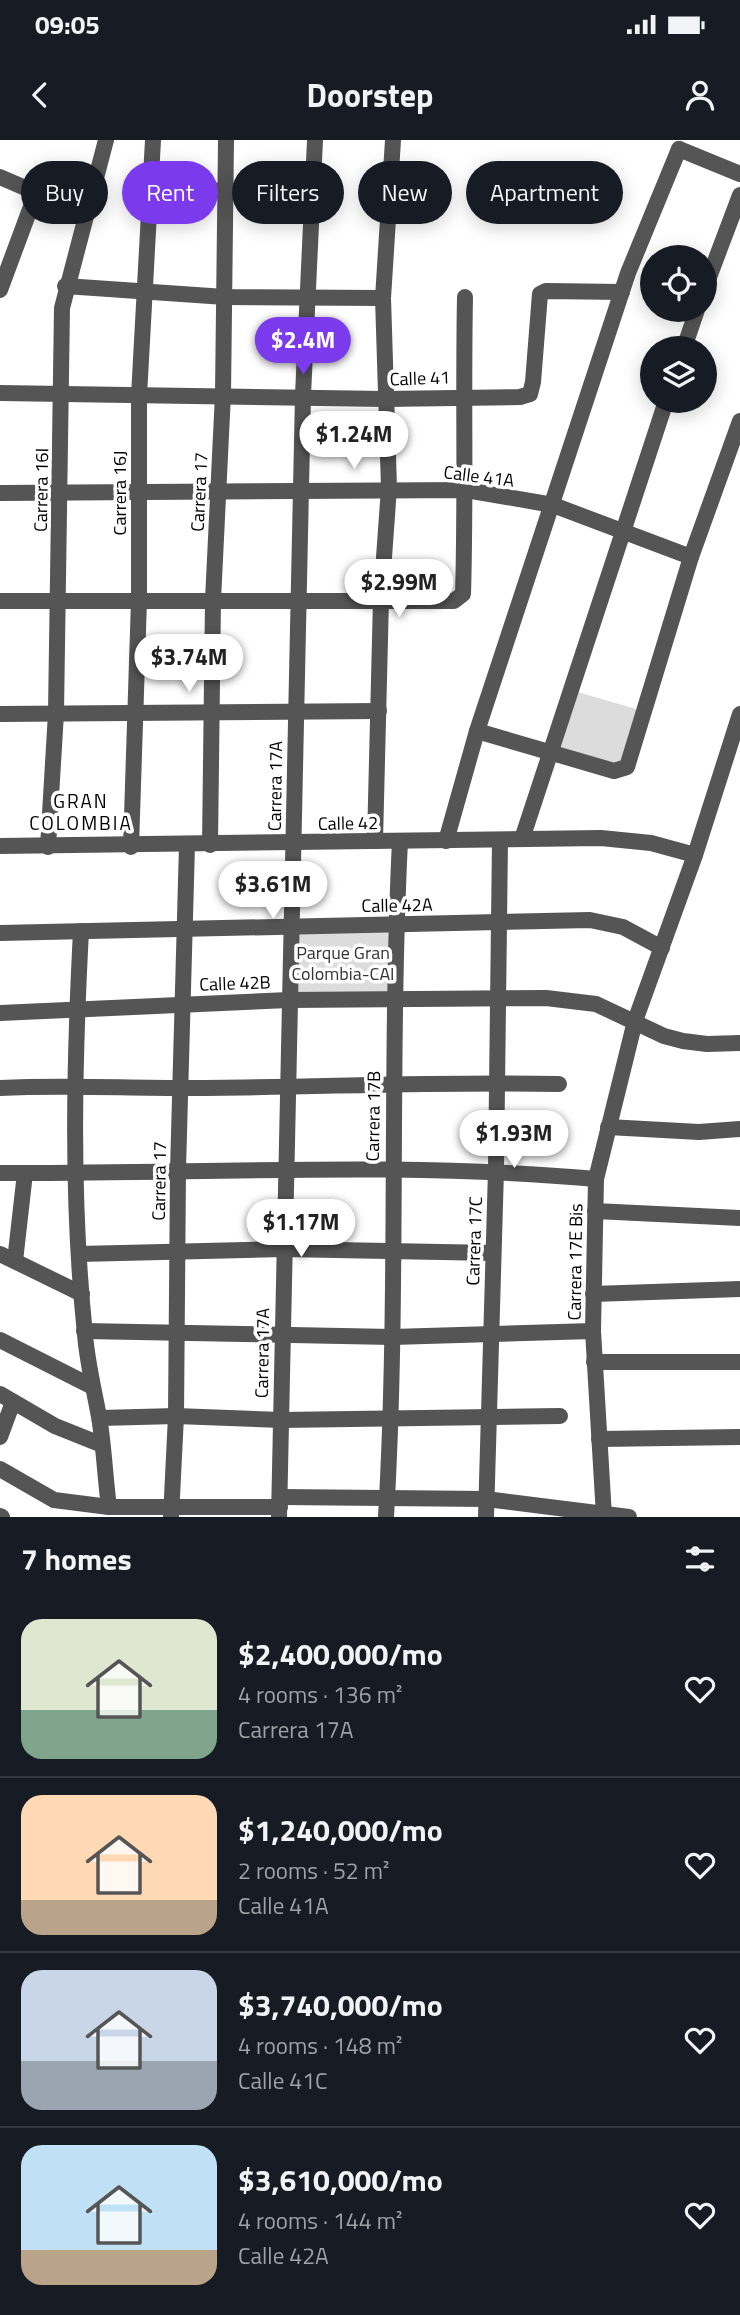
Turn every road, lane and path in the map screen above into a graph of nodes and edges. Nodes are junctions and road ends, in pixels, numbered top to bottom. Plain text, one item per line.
1 (106, 140) edge
2 (153, 140) edge
3 (226, 140) edge
4 (315, 140) edge
5 (393, 140) edge
6 (678, 145) edge
7 (100, 161) edge
8 (152, 161) edge
9 (314, 161) edge
10 (740, 174) edge
11 (0, 177) edge
12 (21, 186) edge
13 (218, 191) edge
14 (227, 191) junction
15 (232, 191) edge
16 (740, 195) edge
17 (24, 224) edge
18 (83, 224) edge
19 (148, 224) edge
20 (311, 224) edge
21 (717, 256) edge
22 (65, 286) junction
23 (0, 290) edge
24 (144, 291) junction
25 (622, 292) junction
26 (225, 297) junction
27 (465, 297) dead end
28 (308, 298) junction
29 (383, 299) junction
30 (0, 393) edge
31 (62, 393) junction
32 (223, 394) junction
33 (303, 395) junction
34 (139, 396) junction
35 (463, 396) junction
36 (384, 399) junction
37 (662, 413) edge
38 (740, 421) edge
39 (389, 488) junction
40 (300, 489) junction
41 (219, 490) junction
42 (467, 490) junction
43 (138, 491) junction
44 (61, 492) junction
45 (0, 493) edge
46 (553, 505) junction
47 (625, 531) junction
48 (691, 557) junction
49 (298, 599) junction
50 (381, 599) junction
51 (58, 600) junction
52 (139, 600) junction
53 (213, 600) junction
54 (0, 601) edge
55 (212, 711) junction
56 (379, 711) junction
57 (56, 713) junction
58 (136, 713) junction
59 (296, 713) junction
60 (0, 714) edge
61 (740, 714) edge
62 (477, 731) junction
63 (550, 754) junction
64 (522, 839) junction
65 (500, 840) junction
66 (375, 841) junction
67 (400, 841) junction
68 (446, 841) junction
69 (293, 843) junction
70 (187, 845) junction
71 (210, 845) junction
72 (0, 846) edge
73 (48, 847) junction
74 (131, 847) junction
75 (695, 855) junction
76 (498, 922) junction
77 (396, 925) junction
78 (291, 927) junction
79 (186, 929) junction
80 (81, 932) junction
81 (0, 933) edge
82 (663, 948) junction
83 (394, 999) junction
84 (497, 999) junction
85 (289, 1000) junction
86 (184, 1004) junction
87 (77, 1009) junction
88 (0, 1013) edge
89 (635, 1021) junction
90 (740, 1043) edge
91 (393, 1083) junction
92 (496, 1083) junction
93 (74, 1084) junction
94 (559, 1084) dead end
95 (288, 1086) junction
96 (0, 1088) edge
97 (180, 1088) junction
98 (608, 1127) junction
99 (740, 1129) edge
100 (392, 1169) junction
101 (178, 1170) junction
102 (285, 1170) junction
103 (496, 1170) junction
104 (76, 1171) junction
105 (0, 1173) edge
106 (24, 1173) junction
107 (596, 1180) junction
108 (595, 1211) junction
109 (740, 1218) edge
110 (283, 1249) junction
111 (178, 1250) junction
112 (393, 1252) junction
113 (492, 1253) junction
114 (79, 1254) junction
115 (7, 1258) edge
116 (740, 1289) edge
117 (82, 1294) junction
118 (593, 1294) junction
119 (84, 1331) junction
120 (593, 1331) junction
121 (177, 1334) junction
122 (281, 1336) junction
123 (491, 1336) junction
124 (392, 1337) junction
125 (0, 1340) edge
126 (594, 1362) junction
127 (740, 1362) edge
128 (91, 1386) junction
129 (7, 1398) edge
130 (176, 1416) junction
131 (490, 1416) junction
132 (560, 1416) dead end
133 (100, 1418) junction
134 (392, 1418) junction
135 (281, 1420) junction
136 (1, 1429) edge
137 (740, 1437) edge
138 (599, 1439) junction
139 (100, 1444) junction
140 (0, 1469) edge
141 (387, 1496) junction
142 (486, 1499) junction
143 (109, 1507) junction
144 (280, 1507) edge
145 (171, 1512) edge
146 (604, 1516) edge
147 (386, 1517) edge
148 (486, 1517) edge
149 (629, 1517) edge

1 - 7 street, Carrera 16I
2 - 8 street, Carrera 16J
3 - 14 street, Carrera 17
4 - 9 street, Carrera 17A
5 - 29 street
6 - 10 street
6 - 25 street
11 - 12 street
13 - 14 street
14 - 15 street
14 - 26 street, Carrera 17
16 - 21 street
17 - 23 street
18 - 22 street, Carrera 16I
19 - 24 street, Carrera 16J
20 - 28 street, Carrera 17A
22 - 24 street
22 - 31 street, Carrera 16I
24 - 26 street
24 - 34 street, Carrera 16J
25 - 35 street, Calle 41
25 - 46 street
26 - 28 street
26 - 32 street, Carrera 17
27 - 35 street
28 - 29 street
28 - 33 street, Carrera 17A
29 - 36 street
30 - 31 street, Calle 41
31 - 34 street, Calle 41
31 - 44 street, Carrera 16I
32 - 33 street, Calle 41
32 - 34 street, Calle 41
32 - 41 street, Carrera 17
33 - 36 street, Calle 41
33 - 40 street, Carrera 17A
34 - 43 street, Carrera 16J
35 - 36 street, Calle 41
35 - 42 street
36 - 39 street
37 - 47 street
38 - 48 street
39 - 40 street, Calle 41A
39 - 42 street, Calle 41A
39 - 50 street
40 - 41 street, Calle 41A
40 - 49 street, Carrera 17A
41 - 43 street, Calle 41A
41 - 53 street, Carrera 17
42 - 46 street, Calle 41A
42 - 50 street
43 - 44 street, Calle 41A
43 - 52 street, Carrera 16J
44 - 45 street, Calle 41A
44 - 51 street, Carrera 16I
46 - 47 street, Calle 41A
46 - 62 street
47 - 48 street, Calle 41A
47 - 63 street
48 - 63 street
49 - 50 street
49 - 53 street
49 - 59 street, Carrera 17A
50 - 56 street
51 - 52 street
51 - 54 street
51 - 57 street, Carrera 16I
52 - 53 street
52 - 58 street, Carrera 16J
53 - 55 street, Carrera 17
55 - 58 street
55 - 59 street
55 - 71 street, Carrera 17
56 - 59 street
56 - 66 street
57 - 58 street
57 - 60 street
57 - 73 street, Carrera 16I
58 - 74 street, Carrera 16J
59 - 69 street, Carrera 17A
61 - 75 street, Carrera 17E Bis
62 - 63 street
62 - 68 street
63 - 64 street
64 - 65 street, Calle 42
64 - 75 street, Calle 42
65 - 68 street, Calle 42
65 - 76 street, Carrera 17C
66 - 67 street, Calle 42
66 - 69 street, Calle 42
67 - 68 street, Calle 42
67 - 77 street, Carrera 17B
69 - 71 street, Calle 42
69 - 78 street, Carrera 17A
70 - 71 street, Calle 42
70 - 74 street, Calle 42
70 - 79 street, Carrera 17
72 - 73 street, Calle 42
73 - 74 street, Calle 42
75 - 82 street, Carrera 17E Bis
76 - 77 street, Calle 42A
76 - 82 street, Calle 42A
76 - 84 street, Carrera 17C
77 - 78 street, Calle 42A
77 - 83 street, Carrera 17B
78 - 79 street, Calle 42A
78 - 85 street, Carrera 17A
79 - 80 street, Calle 42A
79 - 86 street, Carrera 17
80 - 81 street, Calle 42A
80 - 87 street
82 - 89 street, Carrera 17E Bis
83 - 84 street, Calle 42B
83 - 85 street, Calle 42B
83 - 91 street, Carrera 17B
84 - 89 street, Calle 42B
84 - 92 street, Carrera 17C
85 - 86 street, Calle 42B
85 - 95 street, Carrera 17A
86 - 87 street, Calle 42B
86 - 97 street, Carrera 17
87 - 88 street, Calle 42B
87 - 93 street
89 - 90 street, Calle 42B
89 - 98 street, Carrera 17E Bis
91 - 92 street
91 - 95 street
91 - 100 street, Carrera 17B
92 - 94 street
92 - 103 street, Carrera 17C
93 - 96 street
93 - 97 street
93 - 104 street
95 - 97 street
95 - 102 street, Carrera 17A
97 - 101 street, Carrera 17
98 - 99 street
98 - 107 street, Carrera 17E Bis
100 - 102 street
100 - 103 street
100 - 112 street, Carrera 17B
101 - 102 street
101 - 104 street
101 - 111 street, Carrera 17
102 - 110 street, Carrera 17A
103 - 107 street
103 - 113 street, Carrera 17C
104 - 106 street
104 - 114 street
105 - 106 street
106 - 115 street
107 - 108 street, Carrera 17E Bis
108 - 109 street
108 - 118 street, Carrera 17E Bis
110 - 111 street
110 - 112 street
110 - 122 street, Carrera 17A
111 - 114 street
111 - 121 street, Carrera 17
112 - 113 street
112 - 124 street, Carrera 17B
113 - 123 street, Carrera 17C
114 - 117 street
115 - 117 street
116 - 118 street
117 - 119 street
118 - 120 street, Carrera 17E Bis
119 - 121 street
119 - 128 street
120 - 123 street
120 - 126 street, Carrera 17E Bis
121 - 122 street
121 - 130 street, Carrera 17
122 - 124 street
122 - 135 street, Carrera 17A
123 - 124 street
123 - 131 street, Carrera 17C
124 - 134 street, Carrera 17B
125 - 128 street
126 - 127 street
126 - 138 street, Carrera 17E Bis
128 - 133 street
129 - 136 street
129 - 139 street
130 - 133 street
130 - 135 street
130 - 145 street, Carrera 17
131 - 132 street
131 - 134 street
131 - 142 street, Carrera 17C
133 - 139 street
134 - 135 street
134 - 141 street, Carrera 17B
135 - 144 street, Carrera 17A
137 - 138 street
138 - 146 street, Carrera 17E Bis
139 - 143 street
140 - 143 street
141 - 142 street
141 - 144 street
141 - 147 street, Carrera 17B
142 - 146 street
142 - 148 street, Carrera 17C
143 - 145 street
144 - 145 street
146 - 149 street

